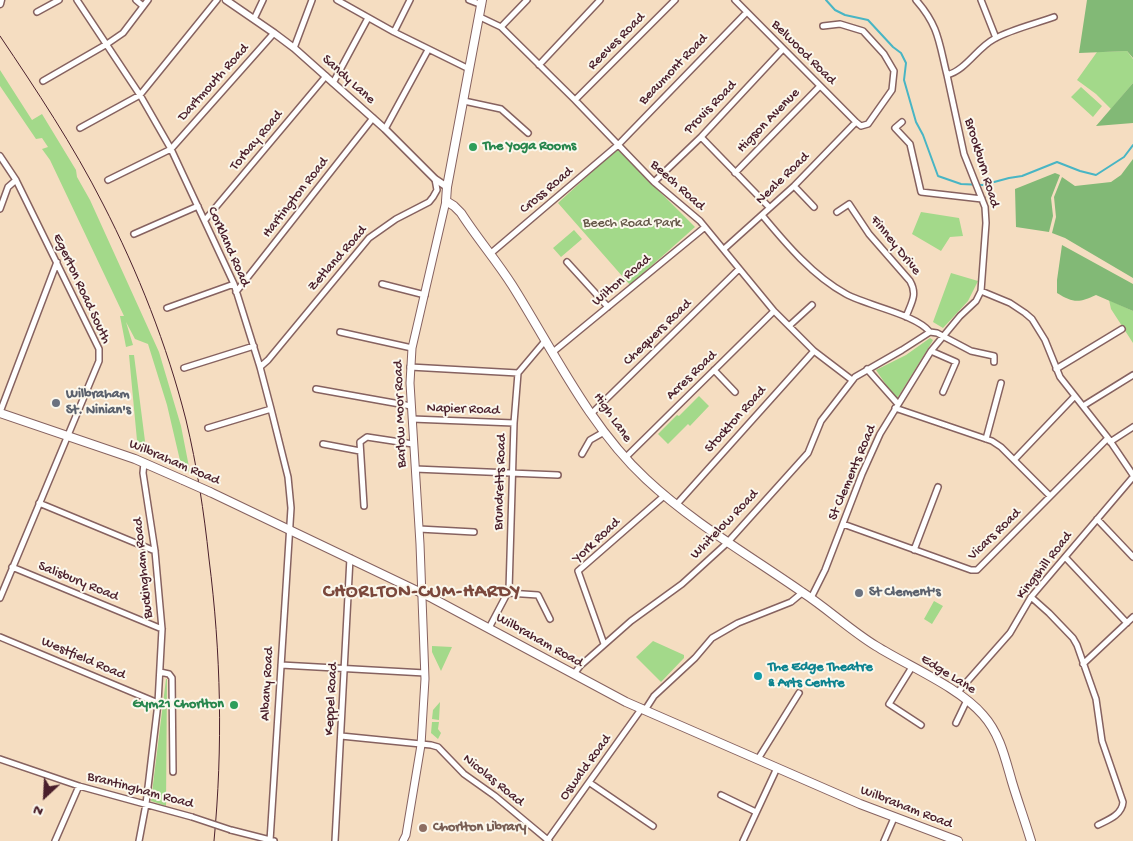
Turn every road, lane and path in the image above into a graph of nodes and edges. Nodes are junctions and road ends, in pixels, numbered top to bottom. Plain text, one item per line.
1 (2, 0) edge
2 (58, 0) edge
3 (77, 0) edge
4 (136, 0) edge
5 (148, 0) edge
6 (217, 0) edge
7 (226, 0) edge
8 (262, 0) edge
9 (312, 0) edge
10 (337, 0) edge
11 (353, 0) edge
12 (410, 0) edge
13 (469, 0) edge
14 (527, 0) edge
15 (600, 0) edge
16 (675, 0) edge
17 (735, 0) edge
18 (916, 0) edge
19 (981, 0) edge
20 (482, 2) edge
21 (0, 4) edge
22 (143, 6) junction
23 (349, 7) junction
24 (38, 12) dead end
25 (746, 12) junction
26 (480, 17) junction
27 (1054, 17) dead end
28 (368, 18) junction
29 (254, 19) junction
30 (823, 26) dead end
31 (500, 27) junction
32 (394, 32) junction
33 (274, 33) junction
34 (996, 38) junction
35 (107, 44) junction
36 (294, 48) junction
37 (784, 49) junction
38 (428, 50) junction
39 (539, 64) junction
40 (469, 69) junction
41 (947, 75) junction
42 (326, 76) junction
43 (43, 82) dead end
44 (333, 83) junction
45 (820, 86) junction
46 (140, 95) junction
47 (575, 100) junction
48 (464, 101) junction
49 (373, 118) junction
50 (856, 122) junction
51 (902, 122) dead end
52 (80, 128) dead end
53 (385, 129) junction
54 (528, 133) dead end
55 (701, 137) junction
56 (618, 145) junction
57 (171, 148) junction
58 (0, 156) edge
59 (735, 173) junction
60 (435, 179) junction
61 (16, 180) junction
62 (108, 180) dead end
63 (654, 182) junction
64 (794, 186) junction
65 (447, 187) junction
66 (982, 198) junction
67 (446, 201) junction
68 (198, 206) junction
69 (769, 207) junction
70 (814, 207) dead end
71 (0, 209) edge
72 (837, 212) dead end
73 (762, 216) junction
74 (205, 220) junction
75 (705, 227) junction
76 (134, 234) dead end
77 (724, 249) junction
78 (490, 254) junction
79 (57, 262) junction
80 (568, 262) dead end
81 (740, 269) junction
82 (234, 284) junction
83 (382, 284) dead end
84 (981, 291) junction
85 (236, 292) junction
86 (425, 294) junction
87 (812, 305) dead end
88 (167, 308) dead end
89 (608, 308) junction
90 (774, 311) junction
91 (906, 317) junction
92 (789, 326) junction
93 (1122, 329) dead end
94 (340, 332) dead end
95 (930, 332) junction
96 (942, 336) junction
97 (545, 341) junction
98 (254, 346) junction
99 (412, 348) junction
100 (814, 351) junction
101 (931, 351) junction
102 (553, 352) junction
103 (994, 362) dead end
104 (260, 367) junction
105 (410, 367) junction
106 (184, 368) dead end
107 (867, 369) junction
108 (1056, 369) junction
109 (714, 370) junction
110 (518, 373) junction
111 (1133, 375) edge
112 (852, 380) junction
113 (1001, 383) dead end
114 (316, 389) dead end
115 (735, 392) dead end
116 (943, 392) dead end
117 (1076, 396) junction
118 (411, 406) junction
119 (897, 406) junction
120 (1083, 406) junction
121 (271, 409) junction
122 (0, 412) edge
123 (592, 413) junction
124 (412, 419) junction
125 (514, 423) junction
126 (1133, 427) edge
127 (208, 428) dead end
128 (604, 432) junction
129 (68, 436) junction
130 (986, 438) junction
131 (1109, 440) junction
132 (324, 444) dead end
133 (413, 444) junction
134 (360, 451) junction
135 (582, 454) dead end
136 (625, 458) junction
137 (1014, 460) junction
138 (144, 463) junction
139 (415, 469) junction
140 (512, 472) junction
141 (558, 475) dead end
142 (1133, 476) edge
143 (938, 487) dead end
144 (664, 496) junction
145 (1050, 496) junction
146 (39, 503) junction
147 (676, 505) junction
148 (364, 506) dead end
149 (1097, 519) junction
150 (843, 524) junction
151 (288, 528) junction
152 (420, 530) junction
153 (474, 532) dead end
154 (727, 543) junction
155 (914, 550) junction
156 (155, 551) junction
157 (1065, 557) junction
158 (1133, 557) edge
159 (350, 558) junction
160 (12, 567) junction
161 (803, 592) junction
162 (423, 593) junction
163 (508, 593) junction
164 (0, 598) edge
165 (811, 598) junction
166 (1032, 598) junction
167 (1133, 617) edge
168 (550, 619) dead end
169 (1127, 623) junction
170 (489, 628) junction
171 (162, 629) junction
172 (0, 637) edge
173 (604, 644) junction
174 (1083, 664) junction
175 (281, 665) junction
176 (912, 667) junction
177 (345, 669) junction
178 (160, 672) junction
179 (425, 673) junction
180 (574, 674) junction
181 (799, 693) dead end
182 (957, 693) junction
183 (967, 700) junction
184 (158, 703) junction
185 (644, 709) junction
186 (956, 723) dead end
187 (921, 725) dead end
188 (341, 736) junction
189 (421, 744) junction
190 (0, 759) edge
191 (758, 759) junction
192 (777, 768) junction
193 (173, 772) dead end
194 (590, 783) junction
195 (79, 786) junction
196 (720, 795) dead end
197 (146, 804) junction
198 (756, 812) junction
199 (894, 818) junction
200 (1098, 825) dead end
201 (653, 826) dead end
202 (55, 841) edge
203 (139, 841) edge
204 (271, 841) edge
205 (335, 841) edge
206 (403, 841) edge
207 (548, 841) edge
208 (743, 841) edge
209 (884, 841) edge
210 (958, 841) edge
211 (1031, 841) edge

1 - 21 street
2 - 24 street
3 - 35 street, Corkland Road
4 - 22 street
5 - 22 street
6 - 46 street
7 - 29 street, Sandy Lane
8 - 29 street
9 - 36 street
10 - 23 street
11 - 23 street
12 - 32 street
13 - 20 street
14 - 31 street
15 - 39 street
16 - 47 street, Reeves Road
17 - 25 street, Belwood Road
18 - 41 street, Brookburn Road
19 - 34 street
20 - 26 main road, Barlow Moor Road
22 - 35 street
23 - 28 street
25 - 37 street, Belwood Road
25 - 56 street, Beaumont Road
26 - 31 street, Beech Road
26 - 40 main road, Barlow Moor Road
27 - 34 street
28 - 32 street
28 - 44 street
29 - 33 street, Sandy Lane
30 - 50 street
31 - 39 street, Beech Road
32 - 38 street
33 - 36 street, Sandy Lane
33 - 57 street, Dartmouth Road
34 - 41 street
35 - 43 street
35 - 46 street, Corkland Road
36 - 42 street, Sandy Lane
37 - 45 street, Belwood Road
37 - 55 street, Provis Road
38 - 40 street
38 - 53 street
39 - 47 street, Beech Road
40 - 48 main road, Barlow Moor Road
41 - 66 street, Brookburn Road
42 - 44 street, Sandy Lane
42 - 74 street, Torbay Road
44 - 49 street, Sandy Lane
45 - 50 street, Belwood Road
45 - 59 street, Higson Avenue
46 - 52 street
46 - 57 street, Corkland Road
47 - 56 street, Beech Road
48 - 54 street
48 - 65 main road, Barlow Moor Road
49 - 53 street, Sandy Lane
49 - 85 street, Hartington Road
50 - 64 street, Neale Road
51 - 66 street
53 - 60 street, Sandy Lane
55 - 59 street
55 - 63 street, Provis Road
56 - 63 street, Beech Road
56 - 78 street, Cross Road
57 - 62 street
57 - 68 street, Corkland Road
58 - 61 street, Egerton Road South
59 - 69 street
60 - 65 street, Sandy Lane
60 - 104 street, Zetland Road
61 - 71 street
61 - 79 street, Egerton Road South
63 - 75 street, Beech Road
64 - 69 street, Neale Road
64 - 70 street
65 - 67 main road, Barlow Moor Road
66 - 84 street, Brookburn Road
67 - 78 main road, High Lane
67 - 86 main road, Barlow Moor Road
68 - 74 street, Corkland Road
68 - 76 street
69 - 73 street, Neale Road
72 - 91 street, Finney Drive
73 - 77 street, Neale Road
73 - 91 street
74 - 82 street, Corkland Road
75 - 77 street, Beech Road
75 - 89 street, Wilton Road
77 - 81 street, Beech Road
78 - 97 main road, High Lane
79 - 122 street
79 - 129 street, Egerton Road South
80 - 89 street
81 - 90 street, Beech Road
81 - 123 street, Chequers Road
82 - 85 street, Corkland Road
82 - 88 street
83 - 86 street
84 - 96 street
84 - 108 street
85 - 98 street, Corkland Road
86 - 99 main road, Barlow Moor Road
87 - 92 street
89 - 102 street, Wilton Road
90 - 92 street, Beech Road
90 - 109 street, Acres Road
91 - 95 street
92 - 100 street, Beech Road
93 - 108 street
94 - 99 street
95 - 96 street
95 - 107 street, Whitelow Road
96 - 101 street, St Clements Road
96 - 103 street
97 - 102 main road, High Lane
97 - 110 street
98 - 104 street, Corkland Road
98 - 106 street
99 - 105 main road, Barlow Moor Road
100 - 112 street, Beech Road
100 - 147 street, Stockton Road
101 - 116 street
101 - 119 street, St Clements Road
102 - 123 main road, High Lane
104 - 121 street, Corkland Road
105 - 110 street
105 - 118 main road, Barlow Moor Road
107 - 112 street, Whitelow Road
107 - 119 street
108 - 117 street
109 - 115 street
109 - 136 street, Acres Road
110 - 125 street, Brundretts Road
111 - 120 street
112 - 154 street, Whitelow Road
113 - 130 street
114 - 118 street
117 - 120 street
117 - 137 street
118 - 124 main road, Barlow Moor Road
119 - 130 street
119 - 150 street, St Clements Road
120 - 131 street
121 - 127 street
121 - 151 street, Corkland Road
122 - 129 main road, Wilbraham Road
123 - 128 main road, High Lane
124 - 125 street, Napier Road
124 - 133 main road, Barlow Moor Road
125 - 140 street, Brundretts Road
126 - 131 street, Vicars Road
128 - 135 street
128 - 136 main road, High Lane
129 - 138 main road, Wilbraham Road
129 - 146 street, Egerton Road South
130 - 137 street
131 - 142 street
131 - 145 street, Vicars Road
132 - 134 street
133 - 134 street
133 - 139 main road, Barlow Moor Road
134 - 148 street
136 - 144 main road, High Lane
137 - 145 street
138 - 151 main road, Wilbraham Road, bridge
138 - 156 street, Buckingham Road
139 - 140 street
139 - 152 main road, Barlow Moor Road
140 - 141 street
140 - 163 street, Brundretts Road
142 - 149 street, Kingshill Road
143 - 155 street
144 - 147 main road, High Lane
144 - 173 street, York Road
145 - 155 street, Vicars Road
146 - 156 street
146 - 160 street, Egerton Road South
147 - 154 main road, High Lane
149 - 157 street, Kingshill Road
149 - 158 street
150 - 155 street, Vicars Road
150 - 165 street, St Clements Road
151 - 159 main road, Wilbraham Road
151 - 175 street, Albany Road
152 - 153 street
152 - 162 main road, Barlow Moor Road
154 - 161 main road, High Lane
154 - 173 street, Whitelow Road
156 - 171 street, Buckingham Road
157 - 166 street, Kingshill Road
157 - 169 street
159 - 162 main road, Wilbraham Road
159 - 177 street, Keppel Road
160 - 164 street, Egerton Road South
160 - 171 street, Salisbury Road
161 - 165 main road, High Lane
161 - 185 street, Oswald Road
162 - 170 main road, Wilbraham Road
162 - 179 main road, Barlow Moor Road
163 - 168 street
163 - 170 street, Brundretts Road
165 - 176 main road, Edge Lane
166 - 174 street
166 - 182 street, Kingshill Road
167 - 169 street
169 - 174 street
170 - 180 main road, Wilbraham Road
171 - 178 street, Buckingham Road
172 - 184 street, Westfield Road
173 - 180 street, Whitelow Road
174 - 200 street
175 - 177 street
175 - 204 street, Albany Road
176 - 182 main road, Edge Lane
176 - 187 street
177 - 179 street
177 - 188 street, Keppel Road
178 - 184 street, Buckingham Road
178 - 193 street
179 - 189 main road, Barlow Moor Road
180 - 185 main road, Wilbraham Road
181 - 191 street
182 - 183 main road, Edge Lane
183 - 186 street
183 - 211 main road, Edge Lane
184 - 197 street, Buckingham Road
185 - 191 main road, Wilbraham Road
185 - 194 street, Oswald Road
188 - 189 street, Nicolas Road
188 - 205 street, Keppel Road
189 - 206 main road, Barlow Moor Road
189 - 207 street, Nicolas Road
190 - 195 street, Brantingham Road
191 - 192 main road, Wilbraham Road
192 - 198 street
192 - 199 main road, Wilbraham Road
194 - 201 street
194 - 207 street, Oswald Road
195 - 197 street, Brantingham Road
195 - 202 street
196 - 198 street
197 - 203 street, Buckingham Road
197 - 204 street, Brantingham Road, bridge
198 - 208 street
199 - 209 street
199 - 210 main road, Wilbraham Road

